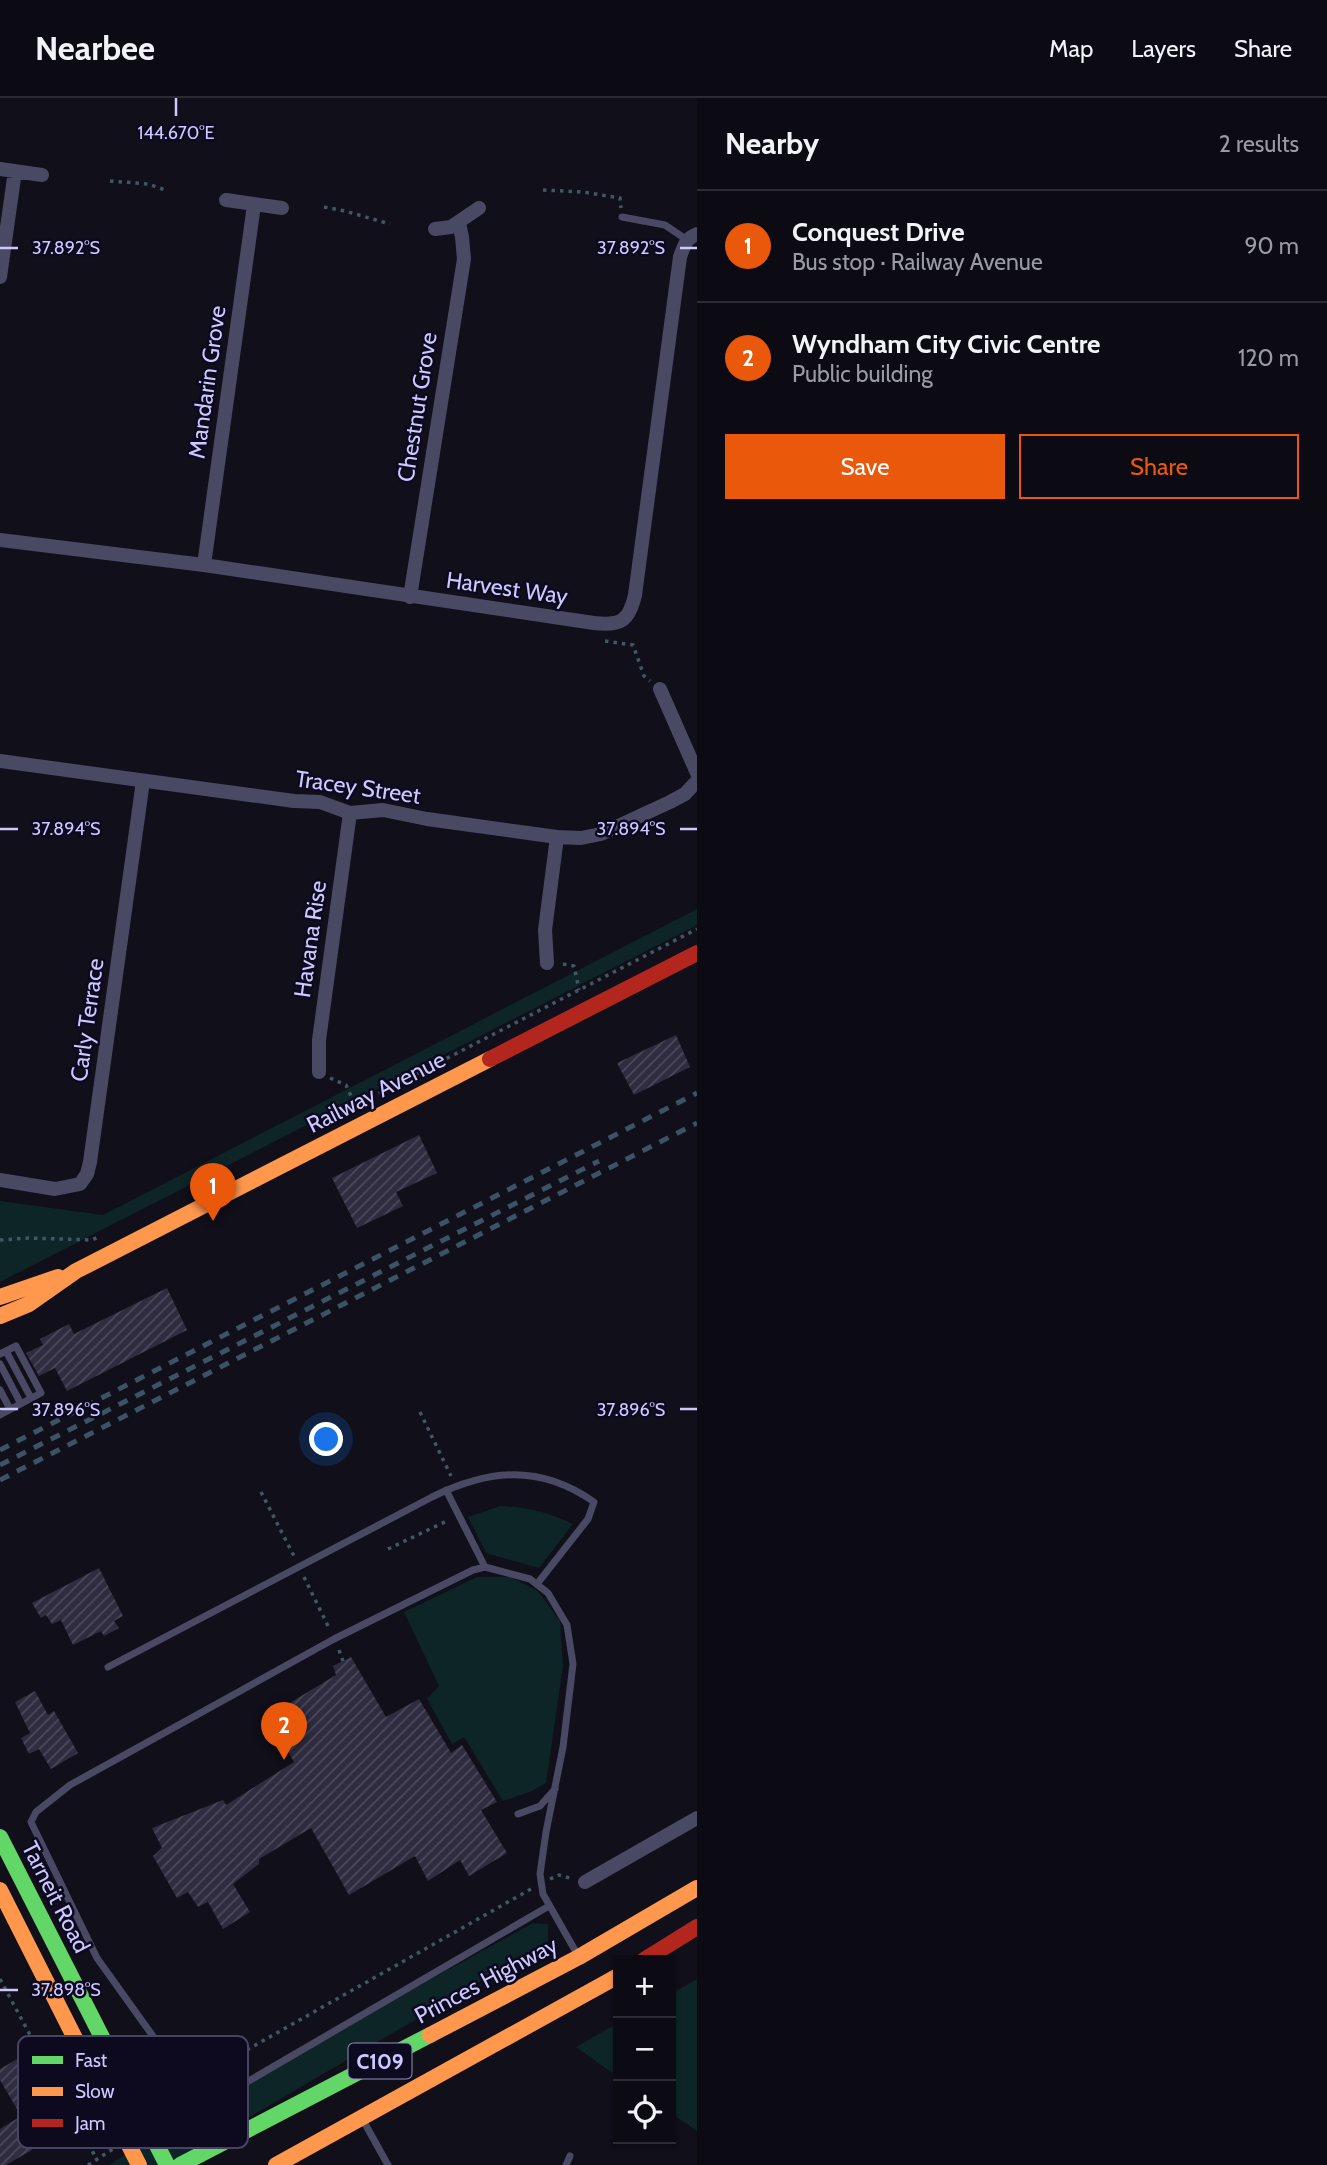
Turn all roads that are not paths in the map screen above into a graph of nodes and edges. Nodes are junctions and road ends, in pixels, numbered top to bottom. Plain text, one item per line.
1 (8, 170) edge
2 (42, 176) dead end
3 (226, 200) dead end
4 (254, 205) junction
5 (282, 208) dead end
6 (479, 208) dead end
7 (622, 217) road end
8 (459, 223) junction
9 (435, 229) dead end
10 (692, 237) edge
11 (0, 277) edge
12 (0, 540) edge
13 (204, 565) junction
14 (411, 597) junction
15 (660, 689) road end
16 (0, 761) edge
17 (697, 773) edge
18 (143, 780) junction
19 (697, 781) edge
20 (350, 813) junction
21 (557, 837) junction
22 (697, 953) edge
23 (547, 963) road end
24 (319, 1072) road end
25 (0, 1180) edge
26 (76, 1271) junction
27 (0, 1297) edge
28 (0, 1316) edge
29 (3, 1352) edge
30 (0, 1364) edge
31 (0, 1390) edge
32 (21, 1404) junction
33 (10, 1409) junction
34 (0, 1415) edge
35 (446, 1490) junction
36 (485, 1567) junction
37 (537, 1584) junction
38 (108, 1667) dead end
39 (555, 1788) junction
40 (518, 1814) dead end
41 (697, 1818) edge
42 (0, 1837) edge
43 (585, 1882) road end
44 (697, 1888) edge
45 (0, 1890) edge
46 (549, 1906) junction
47 (697, 1927) edge
48 (651, 1955) edge
49 (590, 1972) junction
50 (613, 1975) edge
51 (74, 2036) edge
52 (101, 2036) edge
53 (153, 2036) edge
54 (248, 2081) edge
55 (362, 2118) junction
56 (248, 2133) edge
57 (130, 2148) edge
58 (158, 2148) edge
59 (216, 2148) edge
60 (570, 2156) dead end
61 (139, 2165) edge
62 (167, 2165) edge
63 (180, 2165) edge
64 (276, 2165) edge
65 (388, 2165) edge
66 (566, 2165) edge

1 - 2 street
1 - 11 street
3 - 4 street
4 - 5 street
4 - 13 street, Mandarin Grove
6 - 8 street
7 - 10 lane, Harvest Way
8 - 9 street
8 - 14 street, Chestnut Grove
10 - 14 street, Harvest Way
12 - 13 street, Harvest Way
13 - 14 street, Harvest Way
15 - 17 street
16 - 18 street, Tracey Street
18 - 20 street, Tracey Street
18 - 25 street, Carly Terrace
19 - 21 street, Tracey Street
20 - 21 street, Tracey Street
20 - 24 street, Havana Rise
21 - 23 street
22 - 26 main road, Railway Avenue
26 - 27 main road, Railway Avenue
26 - 28 main road, Railway Avenue
29 - 32 lane
30 - 32 lane
31 - 33 lane
32 - 33 lane
33 - 34 lane
35 - 36 lane
35 - 37 lane
35 - 38 lane
36 - 37 lane
36 - 53 lane
37 - 39 lane
39 - 40 lane
39 - 46 lane
41 - 43 street
42 - 52 main road, Tarneit Road
44 - 49 main road, Princes Highway / C109
45 - 51 main road, Tarneit Road
46 - 49 lane
46 - 54 lane
47 - 48 main road
49 - 50 main road, Princes Highway / C109
49 - 55 main road, Princes Highway / C109
49 - 56 main road, Princes Highway / C109
55 - 64 main road, Princes Highway / C109
55 - 65 lane
57 - 61 main road, Tarneit Road
58 - 62 main road, Tarneit Road
59 - 63 main road, Princes Highway / C109
60 - 66 lane

